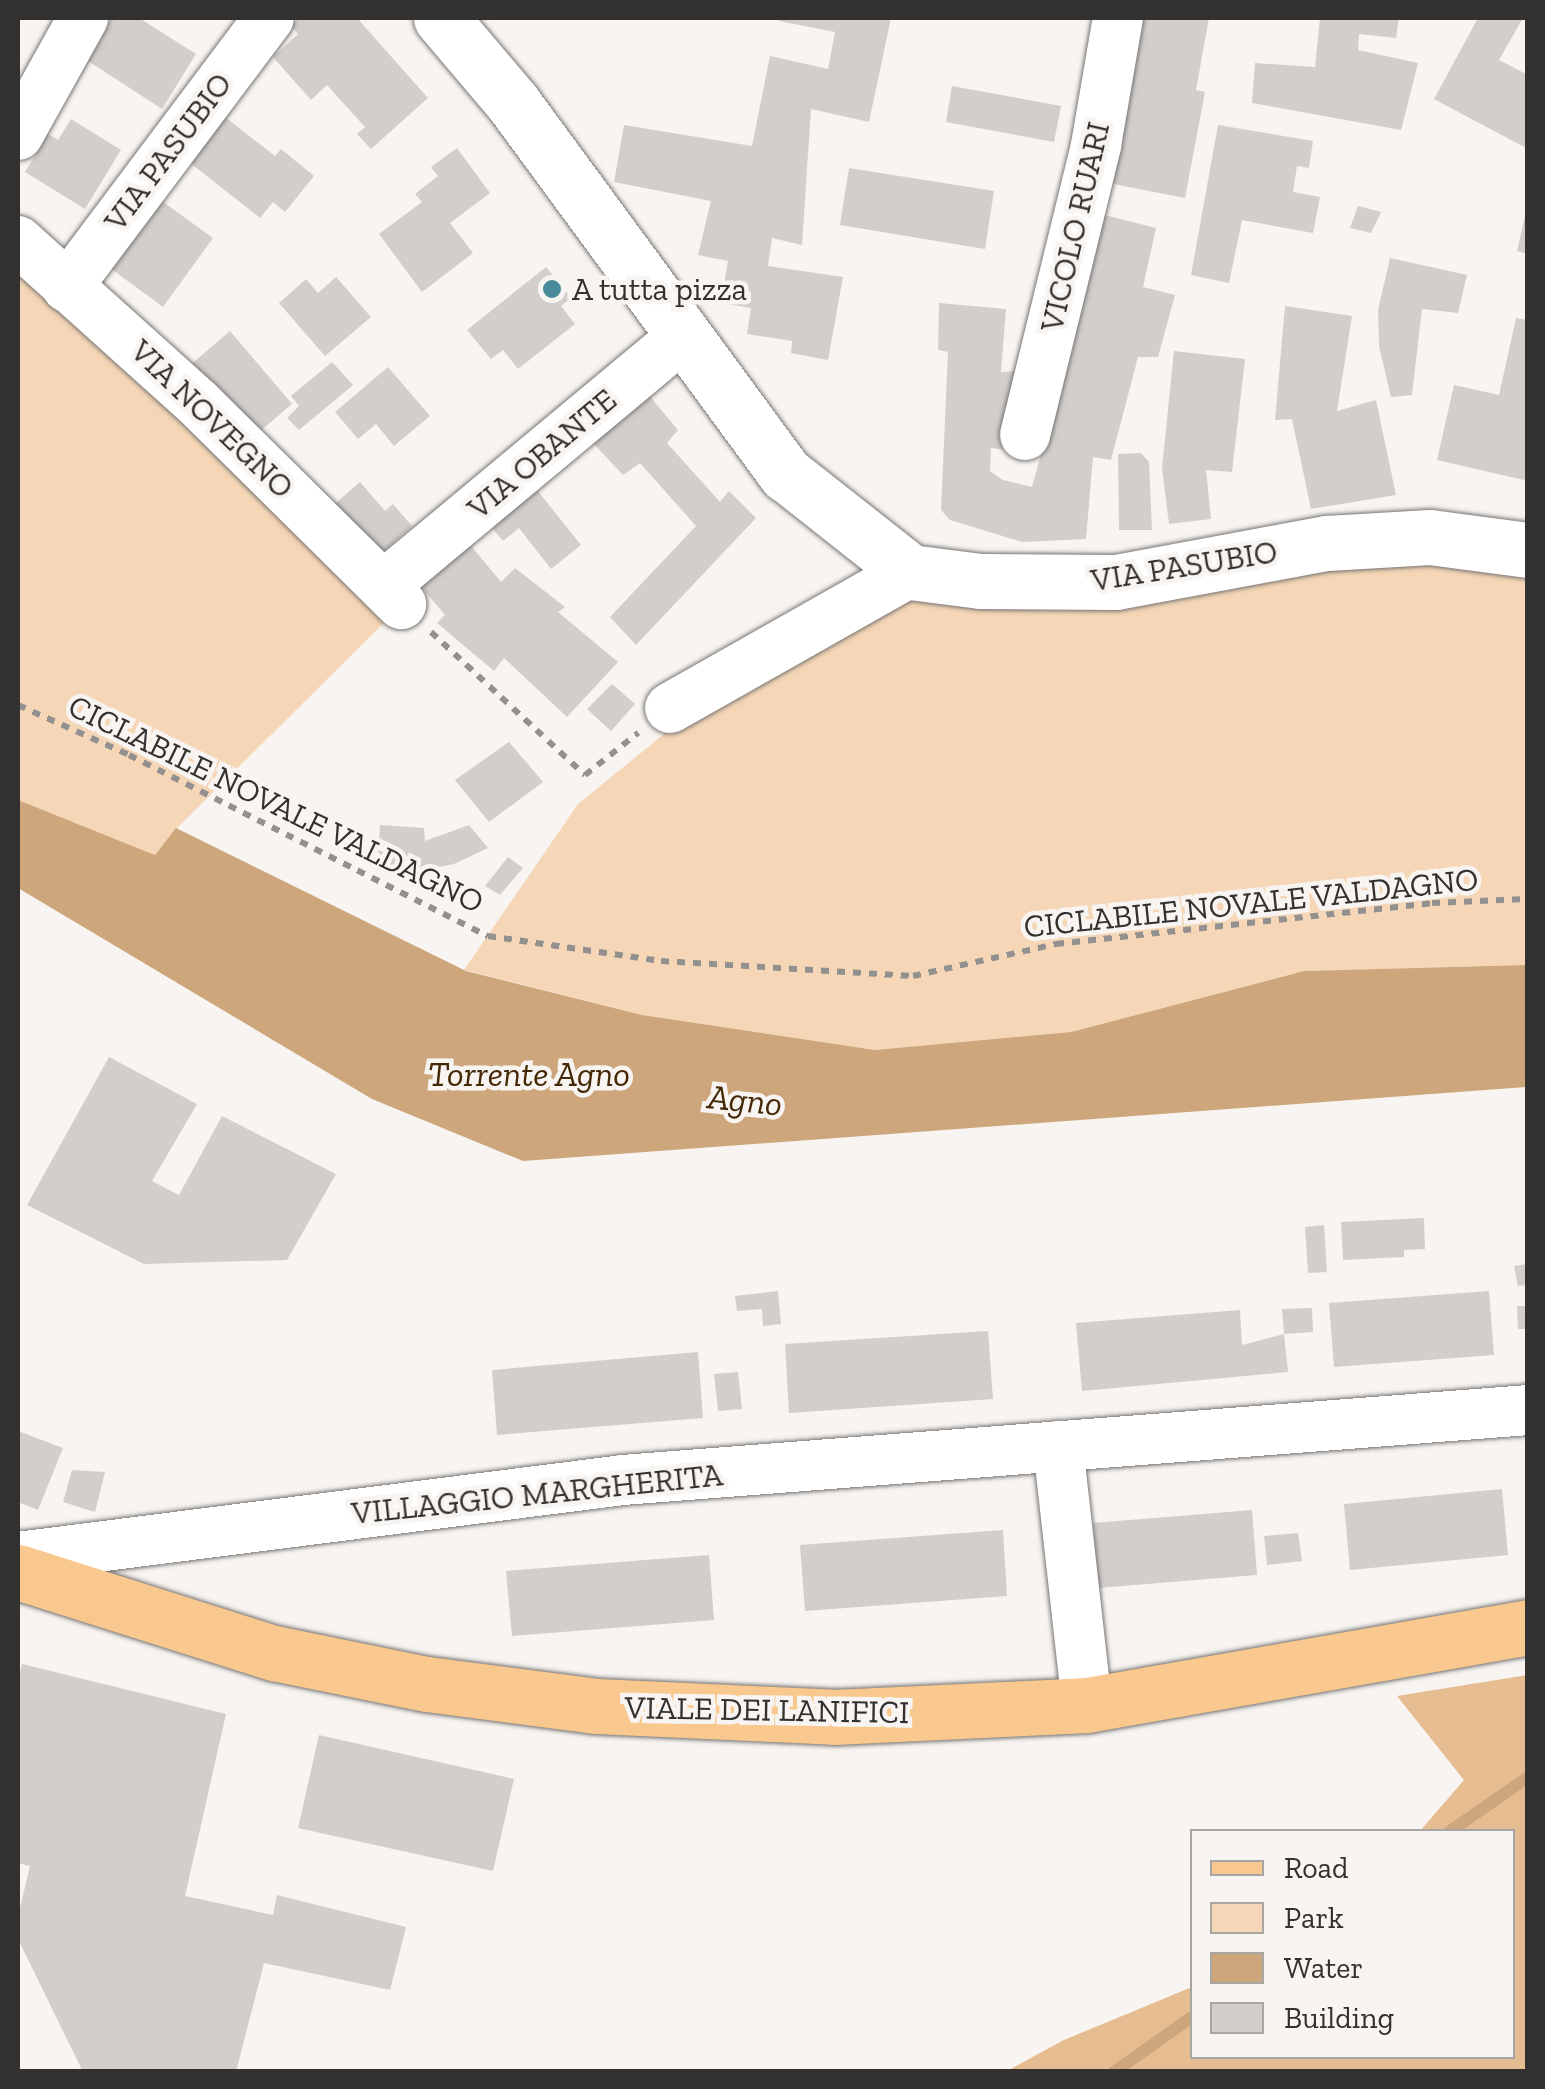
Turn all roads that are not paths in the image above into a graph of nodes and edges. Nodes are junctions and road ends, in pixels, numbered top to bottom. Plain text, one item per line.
1 (83, 18) edge
2 (269, 18) edge
3 (441, 18) edge
4 (1118, 18) edge
5 (18, 134) edge
6 (18, 241) edge
7 (67, 286) junction
8 (684, 335) junction
9 (1026, 434) dead end
10 (1528, 550) edge
11 (910, 572) junction
12 (400, 588) joint
13 (670, 708) road end
14 (1528, 1410) edge
15 (1058, 1446) junction
16 (18, 1556) edge
17 (18, 1572) edge
18 (1528, 1627) edge
19 (1087, 1705) junction

1 - 5 street
2 - 7 street, VIA PASUBIO
3 - 8 main road
4 - 9 street, VICOLO RUARI
6 - 7 street, VIA NOVEGNO
7 - 12 street, VIA NOVEGNO
8 - 11 main road
8 - 12 street, VIA OBANTE
10 - 11 main road, VIA PASUBIO
11 - 13 street
14 - 15 street, VILLAGGIO MARGHERITA
15 - 16 street, VILLAGGIO MARGHERITA
15 - 19 street
17 - 19 main road, VIALE DEI LANIFICI
18 - 19 main road, VIALE DEI LANIFICI

